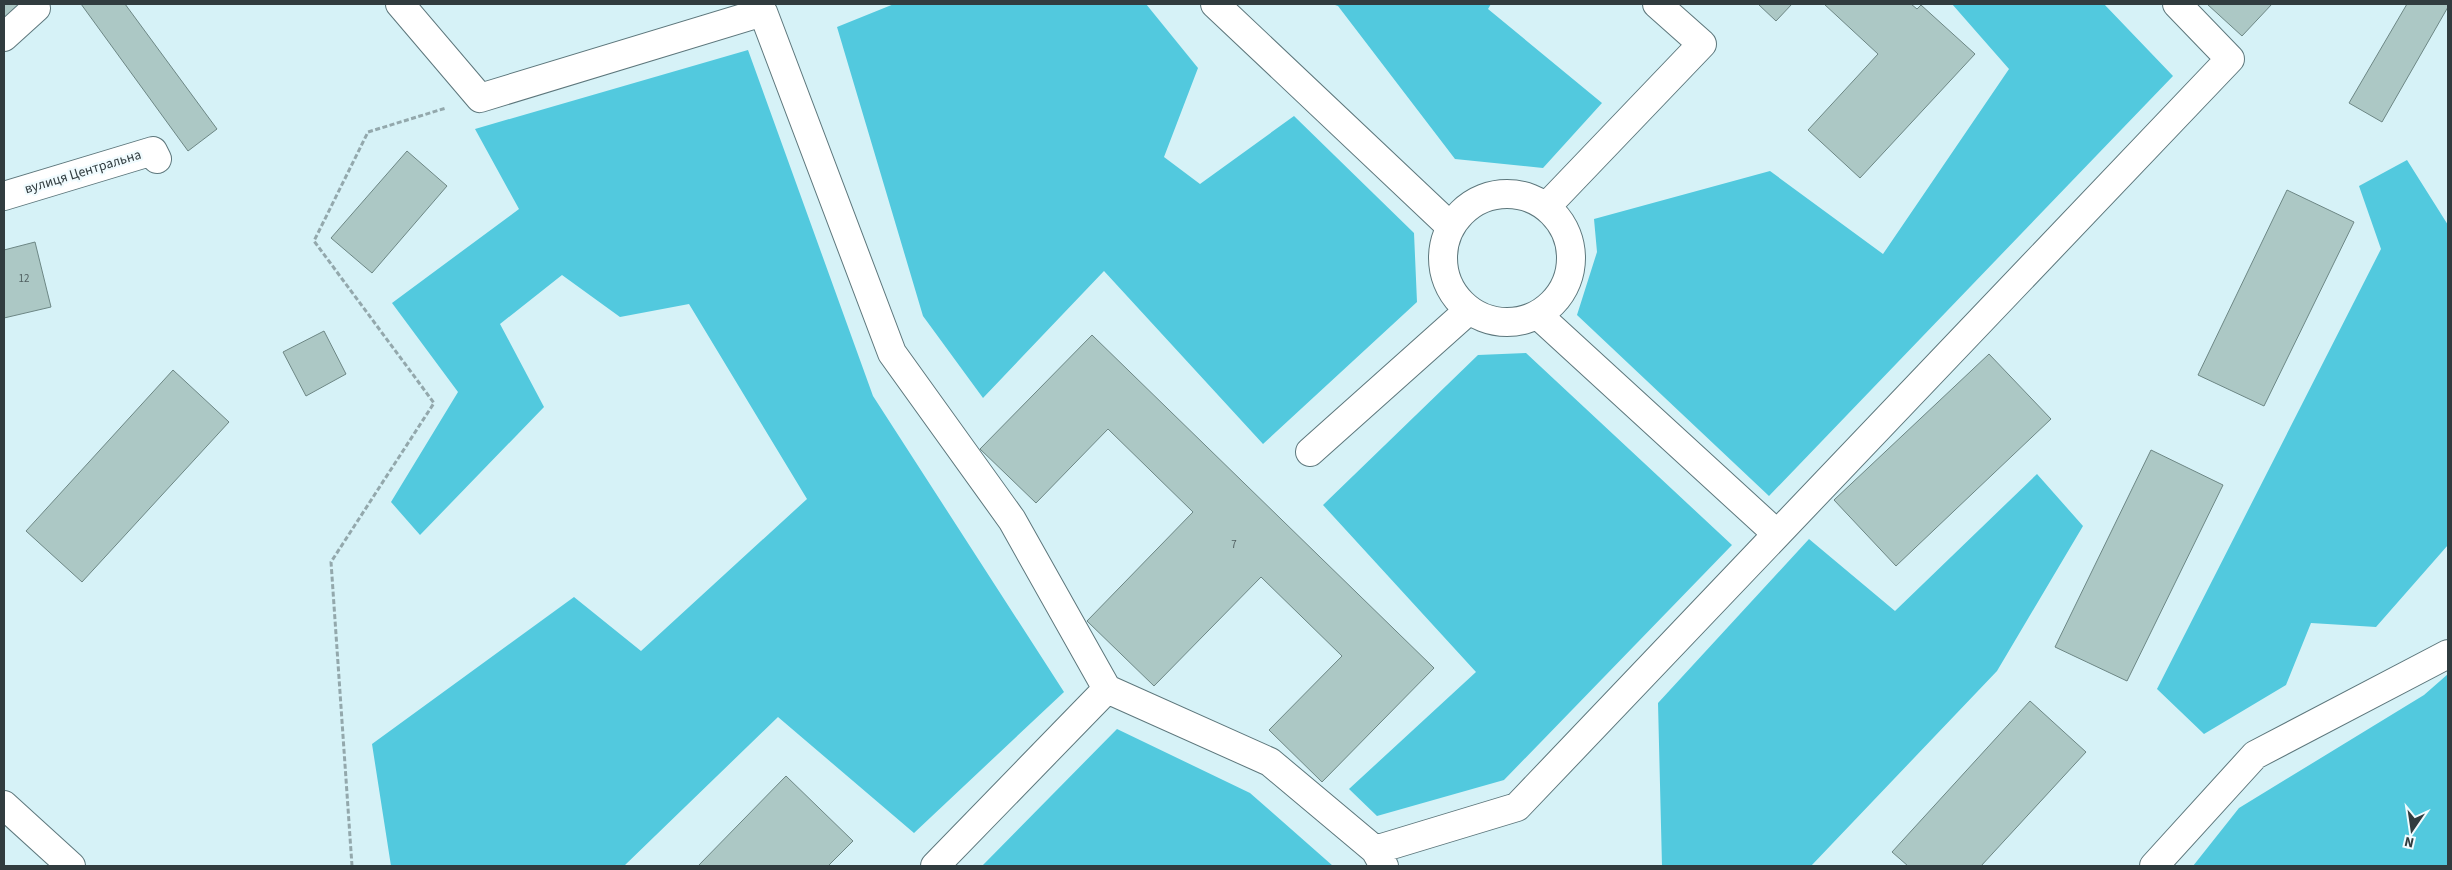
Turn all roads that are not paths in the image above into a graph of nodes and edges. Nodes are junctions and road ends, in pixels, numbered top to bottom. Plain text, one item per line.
1 (400, 4) edge
2 (1215, 4) edge
3 (1658, 4) edge
4 (2177, 4) edge
5 (36, 8) dead end
6 (774, 8) edge
7 (4, 37) edge
8 (157, 159) dead end
9 (4, 196) edge
10 (1546, 207) junction
11 (1451, 227) junction
12 (1469, 310) junction
13 (1538, 314) junction
14 (1310, 452) dead end
15 (1777, 534) junction
16 (2448, 654) edge
17 (1107, 689) junction
18 (4, 805) edge
19 (1380, 858) edge
20 (71, 866) edge
21 (935, 866) edge
22 (2154, 866) edge

1 - 6 street
2 - 11 street
3 - 10 street
4 - 15 street
5 - 7 street
6 - 17 street
8 - 9 street, вулиця Центральна
10 - 11 street
10 - 13 street
11 - 12 street
12 - 13 street
12 - 14 street
13 - 15 street
15 - 19 street
16 - 22 street
17 - 19 street
17 - 21 street
18 - 20 street

